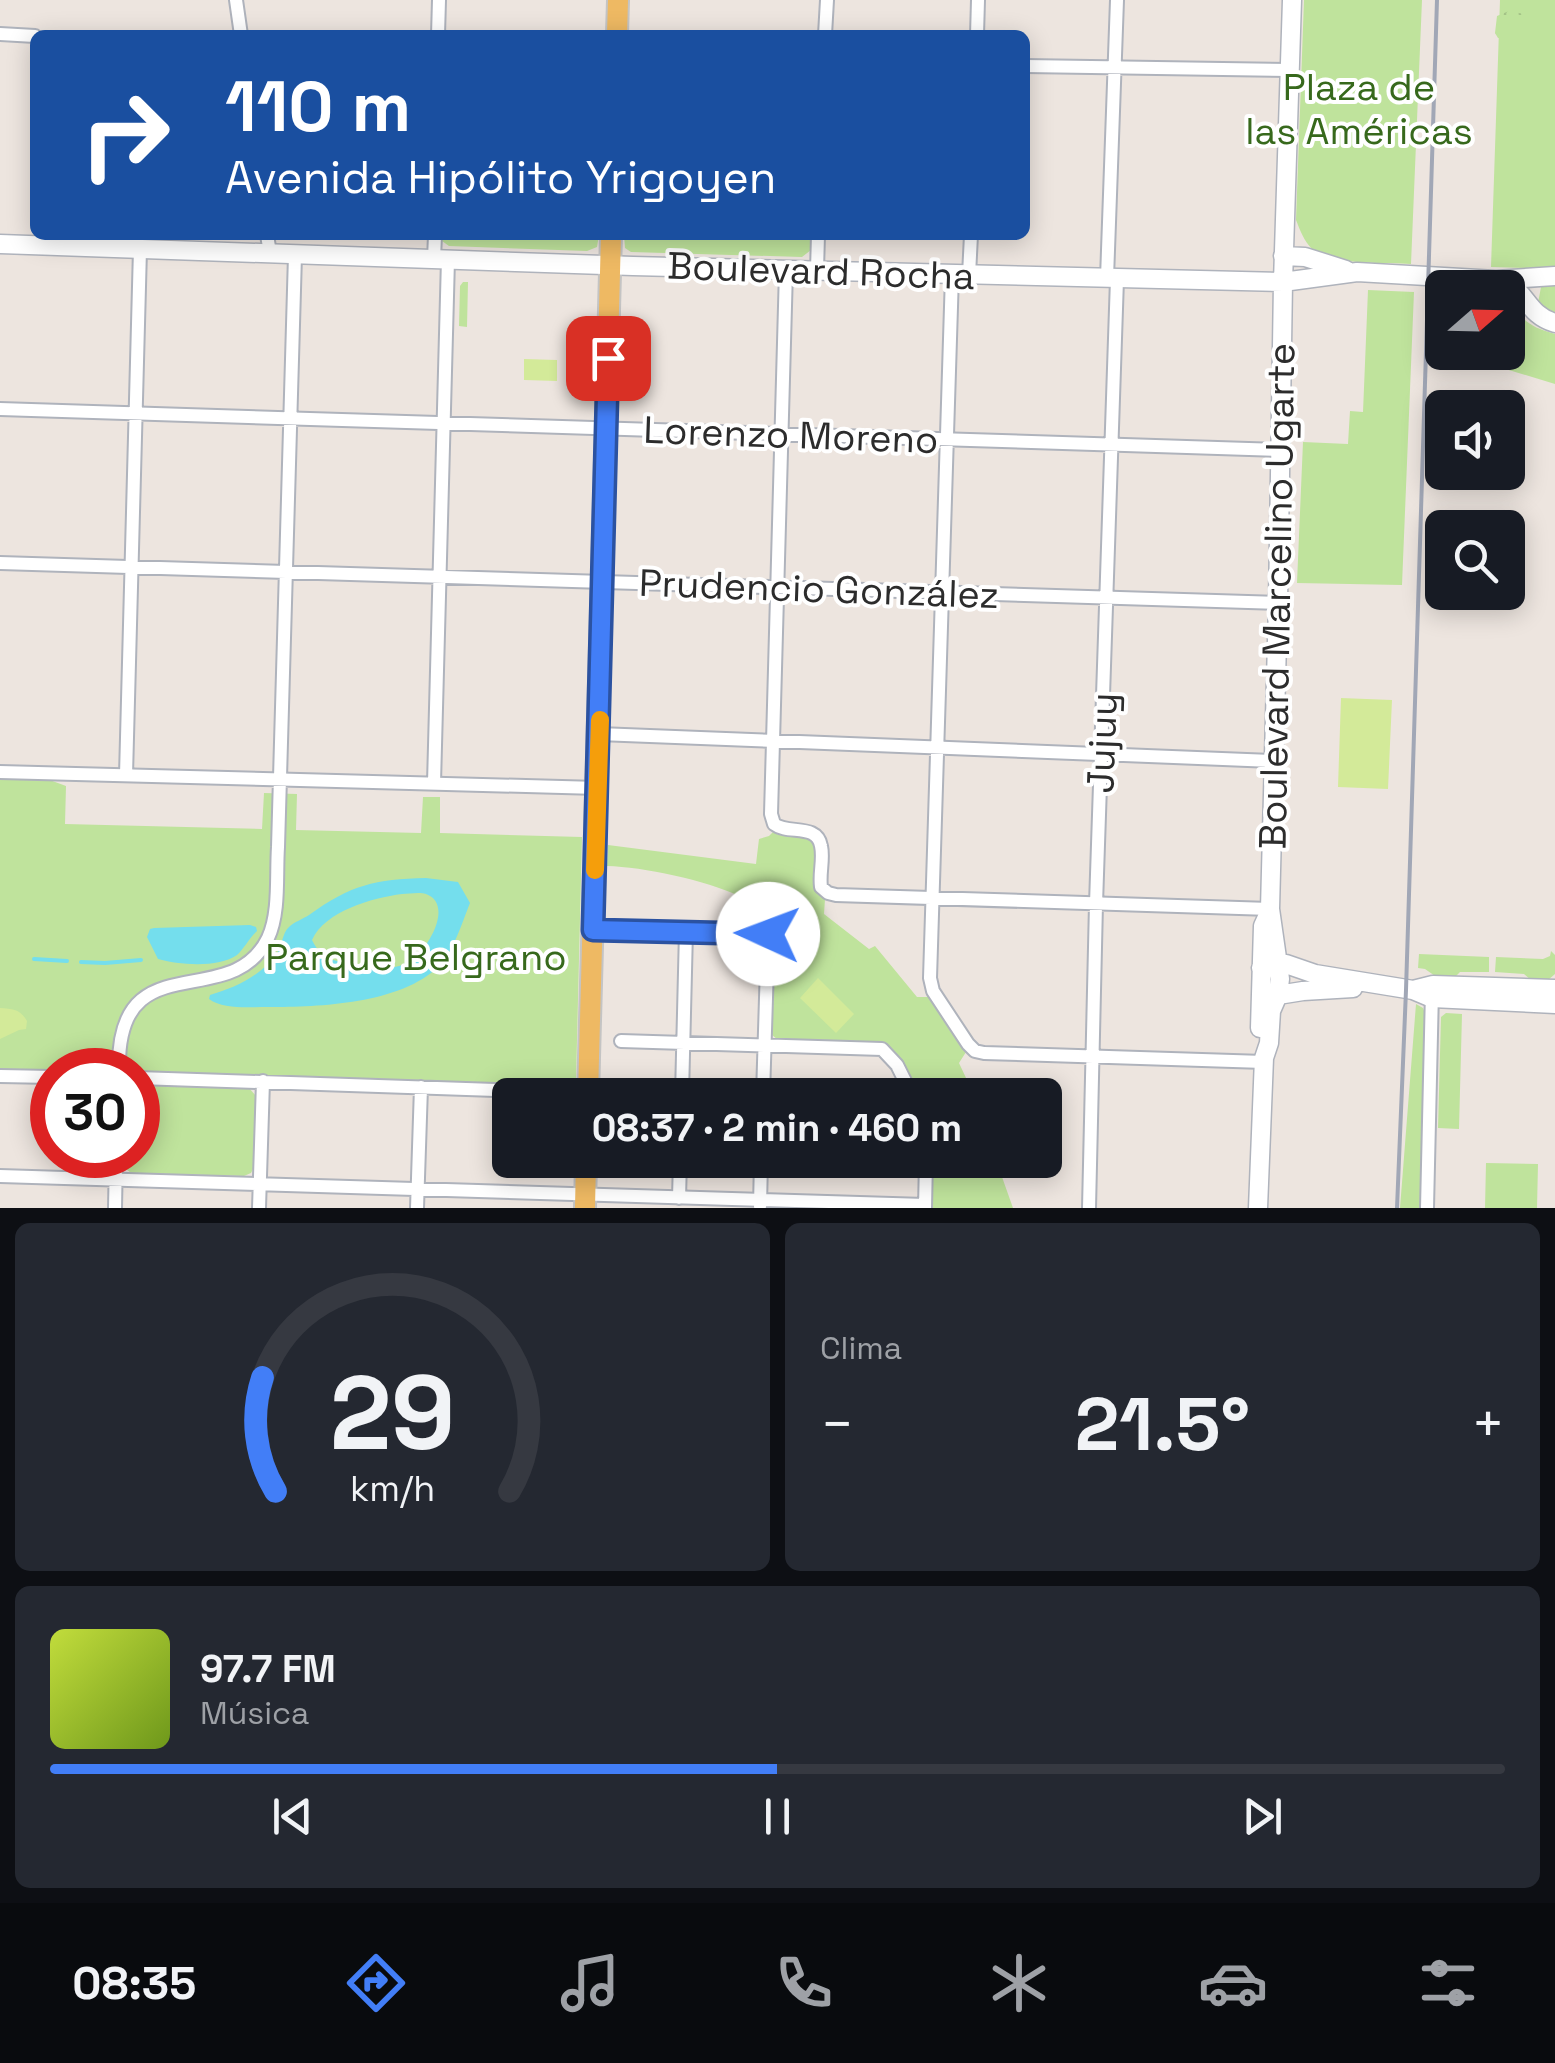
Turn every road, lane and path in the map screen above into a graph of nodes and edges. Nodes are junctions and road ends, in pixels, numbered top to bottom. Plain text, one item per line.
1 (236, 0) edge
2 (439, 0) edge
3 (618, 0) edge
4 (827, 0) edge
5 (978, 0) edge
6 (1117, 0) edge
7 (1292, 0) edge
8 (240, 30) edge
9 (438, 30) edge
10 (616, 30) edge
11 (825, 30) edge
12 (976, 30) edge
13 (0, 34) edge
14 (30, 36) edge
15 (1030, 66) edge
16 (1114, 67) junction
17 (1290, 70) junction
18 (436, 240) edge
19 (611, 240) edge
20 (818, 240) edge
21 (969, 240) edge
22 (0, 244) edge
23 (268, 244) edge
24 (140, 249) junction
25 (295, 254) junction
26 (1284, 256) junction
27 (441, 259) junction
28 (610, 265) junction
29 (786, 270) junction
30 (817, 270) junction
31 (1356, 272) junction
32 (961, 275) junction
33 (1425, 276) edge
34 (1555, 276) edge
35 (1112, 278) junction
36 (1525, 278) edge
37 (1282, 282) junction
38 (1525, 299) edge
39 (1555, 323) edge
40 (0, 409) edge
41 (136, 413) junction
42 (290, 417) junction
43 (444, 422) junction
44 (607, 430) junction
45 (782, 434) junction
46 (947, 440) junction
47 (1112, 445) junction
48 (1281, 450) junction
49 (0, 563) edge
50 (132, 566) junction
51 (286, 572) junction
52 (440, 578) junction
53 (604, 582) junction
54 (778, 588) junction
55 (942, 592) junction
56 (1107, 597) junction
57 (1278, 603) junction
58 (599, 734) junction
59 (774, 740) junction
60 (938, 746) junction
61 (1102, 754) junction
62 (1274, 761) junction
63 (0, 772) edge
64 (126, 775) junction
65 (280, 779) junction
66 (434, 783) junction
67 (598, 788) junction
68 (932, 899) junction
69 (1096, 904) junction
70 (1270, 909) junction
71 (593, 930) junction
72 (686, 931) junction
73 (1270, 966) junction
74 (1380, 986) junction
75 (1555, 989) edge
76 (1269, 992) junction
77 (1432, 992) junction
78 (1555, 1004) edge
79 (621, 1041) dead end
80 (683, 1044) junction
81 (764, 1046) junction
82 (120, 1048) edge
83 (1094, 1056) junction
84 (1264, 1060) junction
85 (0, 1076) edge
86 (30, 1077) edge
87 (588, 1078) edge
88 (682, 1078) edge
89 (763, 1078) edge
90 (904, 1078) edge
91 (160, 1079) edge
92 (263, 1081) junction
93 (421, 1087) junction
94 (492, 1090) edge
95 (0, 1176) edge
96 (680, 1178) edge
97 (761, 1178) edge
98 (926, 1178) edge
99 (116, 1179) junction
100 (260, 1183) junction
101 (418, 1189) junction
102 (680, 1198) junction
103 (585, 1201) edge
104 (760, 1204) edge
105 (925, 1206) edge
106 (115, 1208) edge
107 (259, 1208) edge
108 (417, 1208) edge
109 (1089, 1208) edge
110 (1258, 1208) edge
111 (1427, 1208) edge

1 - 8 street
2 - 9 street
3 - 10 main road
4 - 11 street
5 - 12 street
6 - 16 street, Jujuy
7 - 17 main road, Boulevard Marcelino Ugarte
13 - 14 street
15 - 16 street
16 - 17 street
16 - 35 street, Jujuy
17 - 26 main road, Boulevard Marcelino Ugarte
18 - 27 street
19 - 28 main road
20 - 30 street
21 - 32 street
22 - 24 main road, Boulevard Rocha
23 - 24 main road, Boulevard Rocha
23 - 25 main road, Boulevard Rocha
24 - 41 street
25 - 27 main road, Boulevard Rocha
25 - 42 street
26 - 31 main road
26 - 37 main road, Boulevard Marcelino Ugarte
27 - 28 main road, Boulevard Rocha
27 - 43 street
28 - 29 main road, Boulevard Rocha
28 - 44 main road
29 - 30 main road, Boulevard Rocha
29 - 45 street
30 - 32 main road, Boulevard Rocha
31 - 33 main road
31 - 37 main road, Boulevard Rocha
32 - 35 main road, Boulevard Rocha
32 - 46 street
34 - 36 main road
35 - 37 main road, Boulevard Rocha
35 - 47 street, Jujuy
37 - 48 main road, Boulevard Marcelino Ugarte
38 - 39 main road
40 - 41 street, Lorenzo Moreno
41 - 42 street, Lorenzo Moreno
41 - 50 street
42 - 43 street, Lorenzo Moreno
42 - 51 street
43 - 44 street, Lorenzo Moreno
43 - 52 street
44 - 45 street, Lorenzo Moreno
44 - 53 main road
45 - 46 street, Lorenzo Moreno
45 - 54 street
46 - 47 street, Lorenzo Moreno
46 - 55 street
47 - 48 street, Lorenzo Moreno
47 - 56 street, Jujuy
48 - 57 main road, Boulevard Marcelino Ugarte
49 - 50 street, Prudencio González
50 - 51 street, Prudencio González
50 - 64 street
51 - 52 street, Prudencio González
51 - 65 street
52 - 53 street, Prudencio González
52 - 66 street
53 - 54 street, Prudencio González
53 - 58 main road
54 - 55 street, Prudencio González
54 - 59 street
55 - 56 street, Prudencio González
55 - 60 street
56 - 57 street, Prudencio González
56 - 61 street, Jujuy
57 - 62 main road, Boulevard Marcelino Ugarte
58 - 59 street
58 - 67 main road
59 - 60 street
59 - 68 street
60 - 61 street
60 - 68 street
61 - 62 street
61 - 69 street, Jujuy
62 - 70 main road, Boulevard Marcelino Ugarte
63 - 64 street
64 - 65 street
65 - 66 street
65 - 82 street
66 - 67 street
67 - 71 main road
68 - 69 street
68 - 83 street
69 - 70 street
69 - 83 street, Jujuy
70 - 73 main road, Boulevard Marcelino Ugarte
71 - 72 street
71 - 87 main road
72 - 80 street
72 - 81 street
73 - 74 main road
73 - 76 main road, Boulevard Marcelino Ugarte
74 - 76 main road
74 - 77 main road
75 - 77 main road
76 - 84 main road, Boulevard Marcelino Ugarte
77 - 78 main road
77 - 111 street
79 - 80 street
80 - 81 street
80 - 88 street
81 - 89 street
81 - 90 street
83 - 84 street
83 - 109 street, Jujuy
84 - 110 main road, Boulevard Marcelino Ugarte
85 - 86 street
91 - 92 street
92 - 93 street
92 - 100 street
93 - 94 street
93 - 101 street
95 - 99 street
96 - 102 street
97 - 104 street
98 - 105 street
99 - 100 street
99 - 106 street
100 - 101 street
100 - 107 street
101 - 103 street
101 - 108 street
102 - 103 street
102 - 104 street
104 - 105 street

